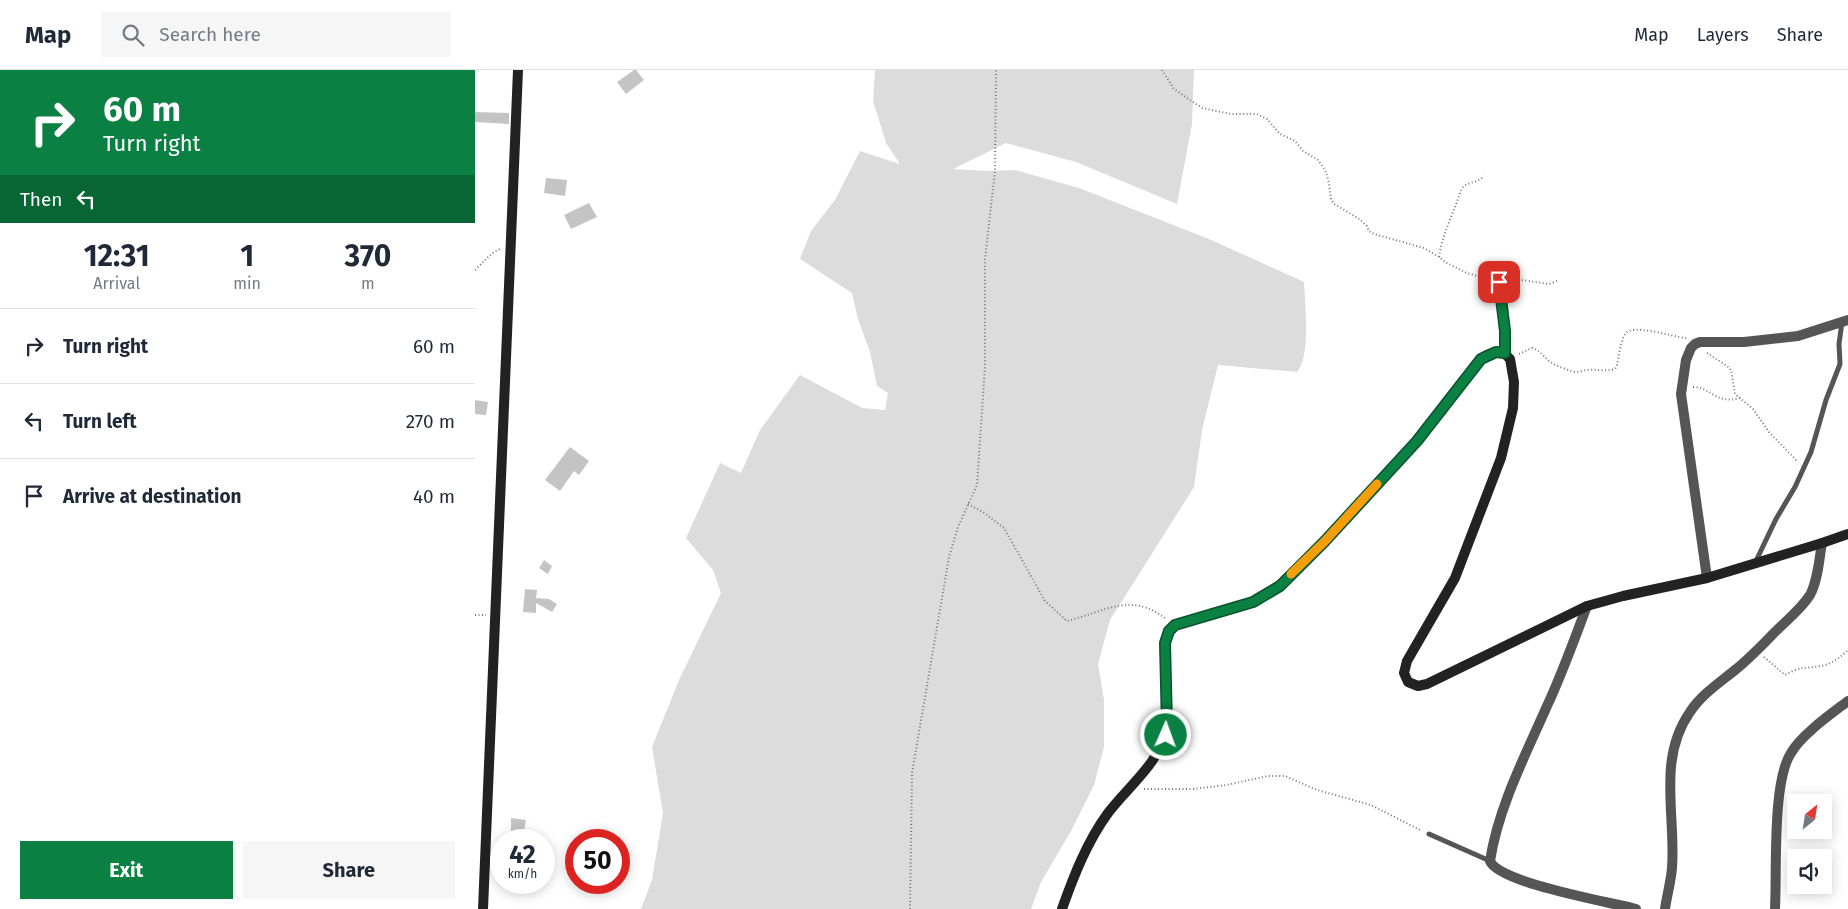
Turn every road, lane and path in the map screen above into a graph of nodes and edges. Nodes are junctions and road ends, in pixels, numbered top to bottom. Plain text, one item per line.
1 (517, 70) edge
2 (996, 70) edge
3 (1162, 70) edge
4 (1484, 176) dead end
5 (510, 247) junction
6 (1439, 257) junction
7 (1445, 262) dead end
8 (475, 270) edge
9 (1499, 282) dead end
10 (1845, 321) edge
11 (1698, 343) junction
12 (1507, 356) junction
13 (1681, 390) junction
14 (1739, 398) junction
15 (1804, 468) junction
16 (968, 504) junction
17 (1848, 534) edge
18 (1822, 543) junction
19 (1755, 563) junction
20 (1707, 578) junction
21 (1587, 606) junction
22 (1175, 625) junction
23 (1758, 650) junction
24 (1848, 650) edge
25 (1848, 702) edge
26 (1130, 788) junction
27 (1429, 834) joint
28 (1490, 861) junction
29 (483, 909) edge
30 (910, 909) edge
31 (1062, 909) edge
32 (1636, 909) edge
33 (1665, 909) edge
34 (1775, 909) edge

1 - 5 main road
2 - 16 path
3 - 6 path
4 - 6 path
5 - 8 path
5 - 29 main road
6 - 7 path
9 - 12 lane
10 - 11 street
10 - 15 lane
11 - 12 path
11 - 13 street
11 - 14 path
12 - 21 main road
12 - 22 main road
13 - 14 path
13 - 20 street
14 - 15 path
15 - 19 lane
16 - 22 path
16 - 30 path
17 - 18 main road
18 - 19 main road
18 - 23 street
19 - 20 main road
20 - 21 main road
21 - 28 street
22 - 26 main road
23 - 24 path
23 - 33 street
25 - 34 street
26 - 27 path
26 - 31 main road
27 - 28 lane
28 - 32 street

